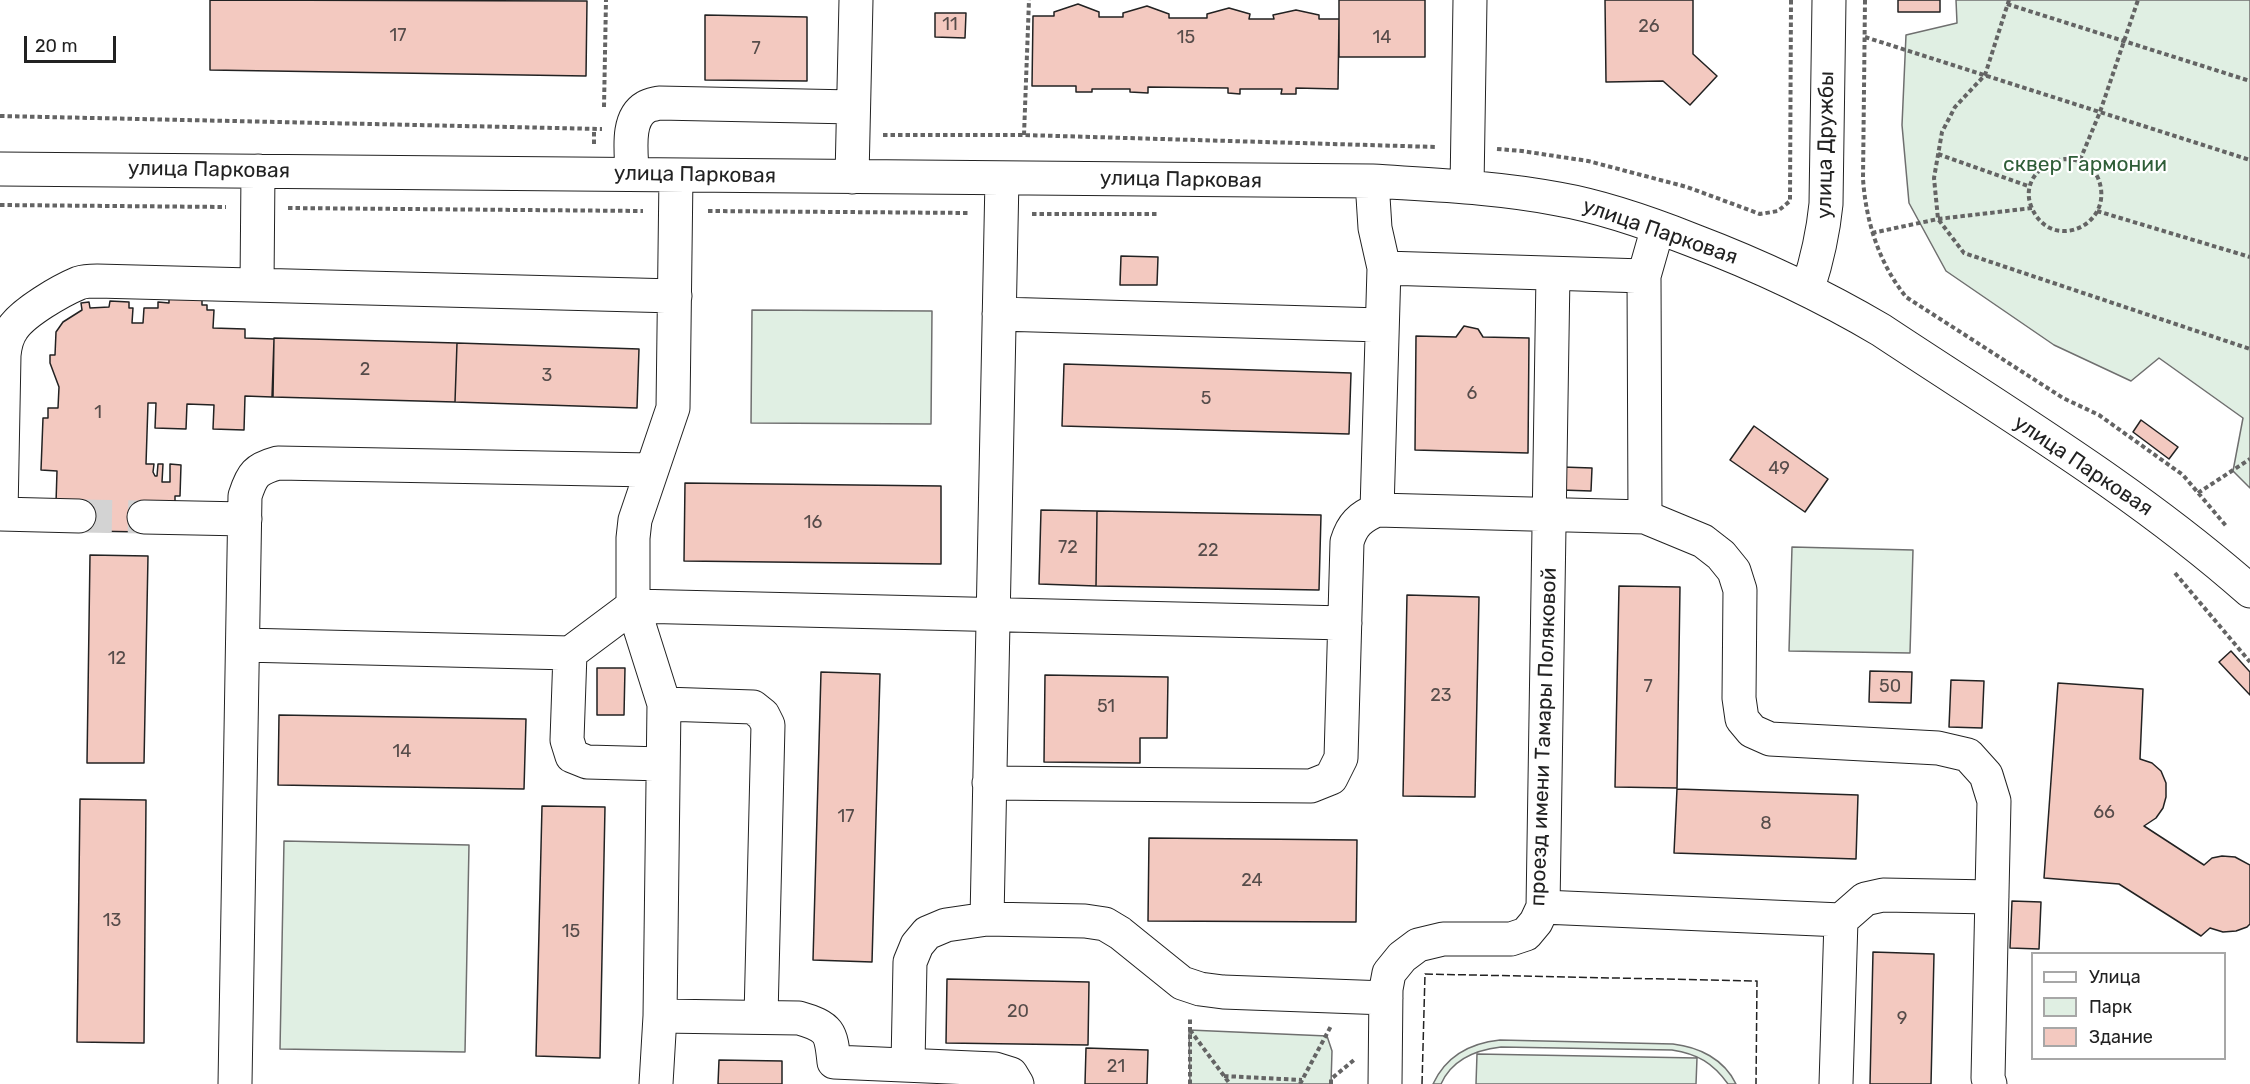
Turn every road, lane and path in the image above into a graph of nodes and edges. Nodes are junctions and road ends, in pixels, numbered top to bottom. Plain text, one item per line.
1 (606, 0) edge
2 (856, 0) edge
3 (1029, 0) edge
4 (1470, 0) edge
5 (1791, 0) edge
6 (1829, 0) edge
7 (1865, 0) edge
8 (2138, 0) edge
9 (2008, 2) edge
10 (1865, 36) junction
11 (1985, 75) junction
12 (2250, 81) edge
13 (2100, 112) junction
14 (0, 116) edge
15 (853, 121) junction
16 (618, 129) junction
17 (1938, 154) junction
18 (2080, 160) junction
19 (2250, 160) edge
20 (0, 169) edge
21 (258, 171) junction
22 (632, 174) junction
23 (676, 175) junction
24 (852, 177) junction
25 (1002, 178) junction
26 (1372, 182) junction
27 (2028, 186) junction
28 (1467, 187) junction
29 (1790, 201) dead end
30 (0, 205) edge
31 (257, 207) junction
32 (2032, 208) junction
33 (676, 211) junction
34 (2097, 211) junction
35 (1001, 213) junction
36 (1166, 213) dead end
37 (1938, 219) junction
38 (1658, 227) junction
39 (1872, 233) junction
40 (2250, 257) edge
41 (1384, 268) junction
42 (1553, 274) junction
43 (1644, 276) junction
44 (257, 285) junction
45 (1808, 288) junction
46 (675, 296) junction
47 (999, 314) junction
48 (1381, 325) junction
49 (2250, 349) edge
50 (2250, 459) edge
51 (651, 470) junction
52 (2198, 493) junction
53 (1377, 510) junction
54 (1, 514) edge
55 (1550, 515) junction
56 (79, 516) tunnel mouth
57 (144, 517) tunnel mouth
58 (1645, 517) junction
59 (245, 519) junction
60 (2229, 529) dead end
61 (2171, 567) dead end
62 (2250, 591) edge
63 (633, 606) junction
64 (993, 614) junction
65 (1345, 623) junction
66 (243, 645) junction
67 (570, 652) junction
68 (2250, 662) edge
69 (664, 704) junction
70 (663, 764) junction
71 (989, 783) junction
72 (1992, 897) junction
73 (1543, 907) junction
74 (987, 919) junction
75 (1841, 920) junction
76 (1190, 986) junction
77 (1386, 998) junction
78 (660, 1016) junction
79 (1335, 1016) dead end
80 (761, 1017) junction
81 (1190, 1030) junction
82 (908, 1064) junction
83 (834, 1073) edge
84 (1224, 1076) junction
85 (1301, 1082) edge
86 (235, 1084) edge
87 (656, 1084) edge
88 (1017, 1084) edge
89 (1190, 1084) edge
90 (1230, 1084) edge
91 (1385, 1084) edge
92 (1836, 1084) edge
93 (1990, 1084) edge

1 - 16 path
2 - 15 street
3 - 15 path
4 - 28 street
5 - 29 path
6 - 45 street, улица Дружбы
7 - 10 path
8 - 13 path
9 - 11 path
9 - 12 path
10 - 11 path
10 - 39 path
11 - 13 path
11 - 17 path
13 - 18 path
13 - 19 path
14 - 16 path
15 - 16 street
15 - 24 street
16 - 22 street
17 - 27 path
17 - 37 path
18 - 27 path
18 - 34 path
20 - 21 street, улица Парковая
21 - 22 street, улица Парковая
21 - 31 street
22 - 23 street, улица Парковая
23 - 24 street, улица Парковая
23 - 33 street
24 - 25 street, улица Парковая
25 - 26 street, улица Парковая
25 - 35 street
26 - 28 street, улица Парковая
26 - 41 street
27 - 32 path
28 - 38 street, улица Парковая
30 - 31 path
31 - 33 path
31 - 44 street
32 - 34 path
32 - 37 path
33 - 35 path
33 - 46 street
34 - 40 path
35 - 36 path
35 - 47 street
37 - 39 path
37 - 49 path
38 - 43 street
38 - 45 street, улица Парковая
39 - 52 path
41 - 42 street
41 - 48 street
42 - 43 street
42 - 55 street, проезд имени Тамары Поляковой
43 - 58 street
44 - 46 street
44 - 54 street
45 - 62 street, улица Парковая
46 - 51 street
47 - 48 street
47 - 64 street
48 - 53 street
50 - 52 path
51 - 59 street
51 - 63 street
52 - 60 path
53 - 55 street
53 - 65 street
54 - 56 street
55 - 58 street
55 - 73 street, проезд имени Тамары Поляковой
57 - 59 street
58 - 72 street
59 - 66 street
61 - 68 path
63 - 64 street
63 - 67 street
63 - 69 street
64 - 65 street
64 - 71 street
65 - 71 street
66 - 67 street
66 - 86 street
67 - 70 street
69 - 70 street
69 - 80 street
70 - 78 street
71 - 74 street
72 - 75 street
72 - 93 street
73 - 75 street
73 - 77 street, проезд имени Тамары Поляковой
74 - 76 street
74 - 82 street
75 - 92 street
76 - 77 street
76 - 81 path
77 - 91 street, проезд имени Тамары Поляковой
78 - 80 street
78 - 87 street
79 - 85 path
80 - 83 street
81 - 84 path
81 - 89 path
82 - 83 street
82 - 88 street
84 - 85 path
84 - 90 path

